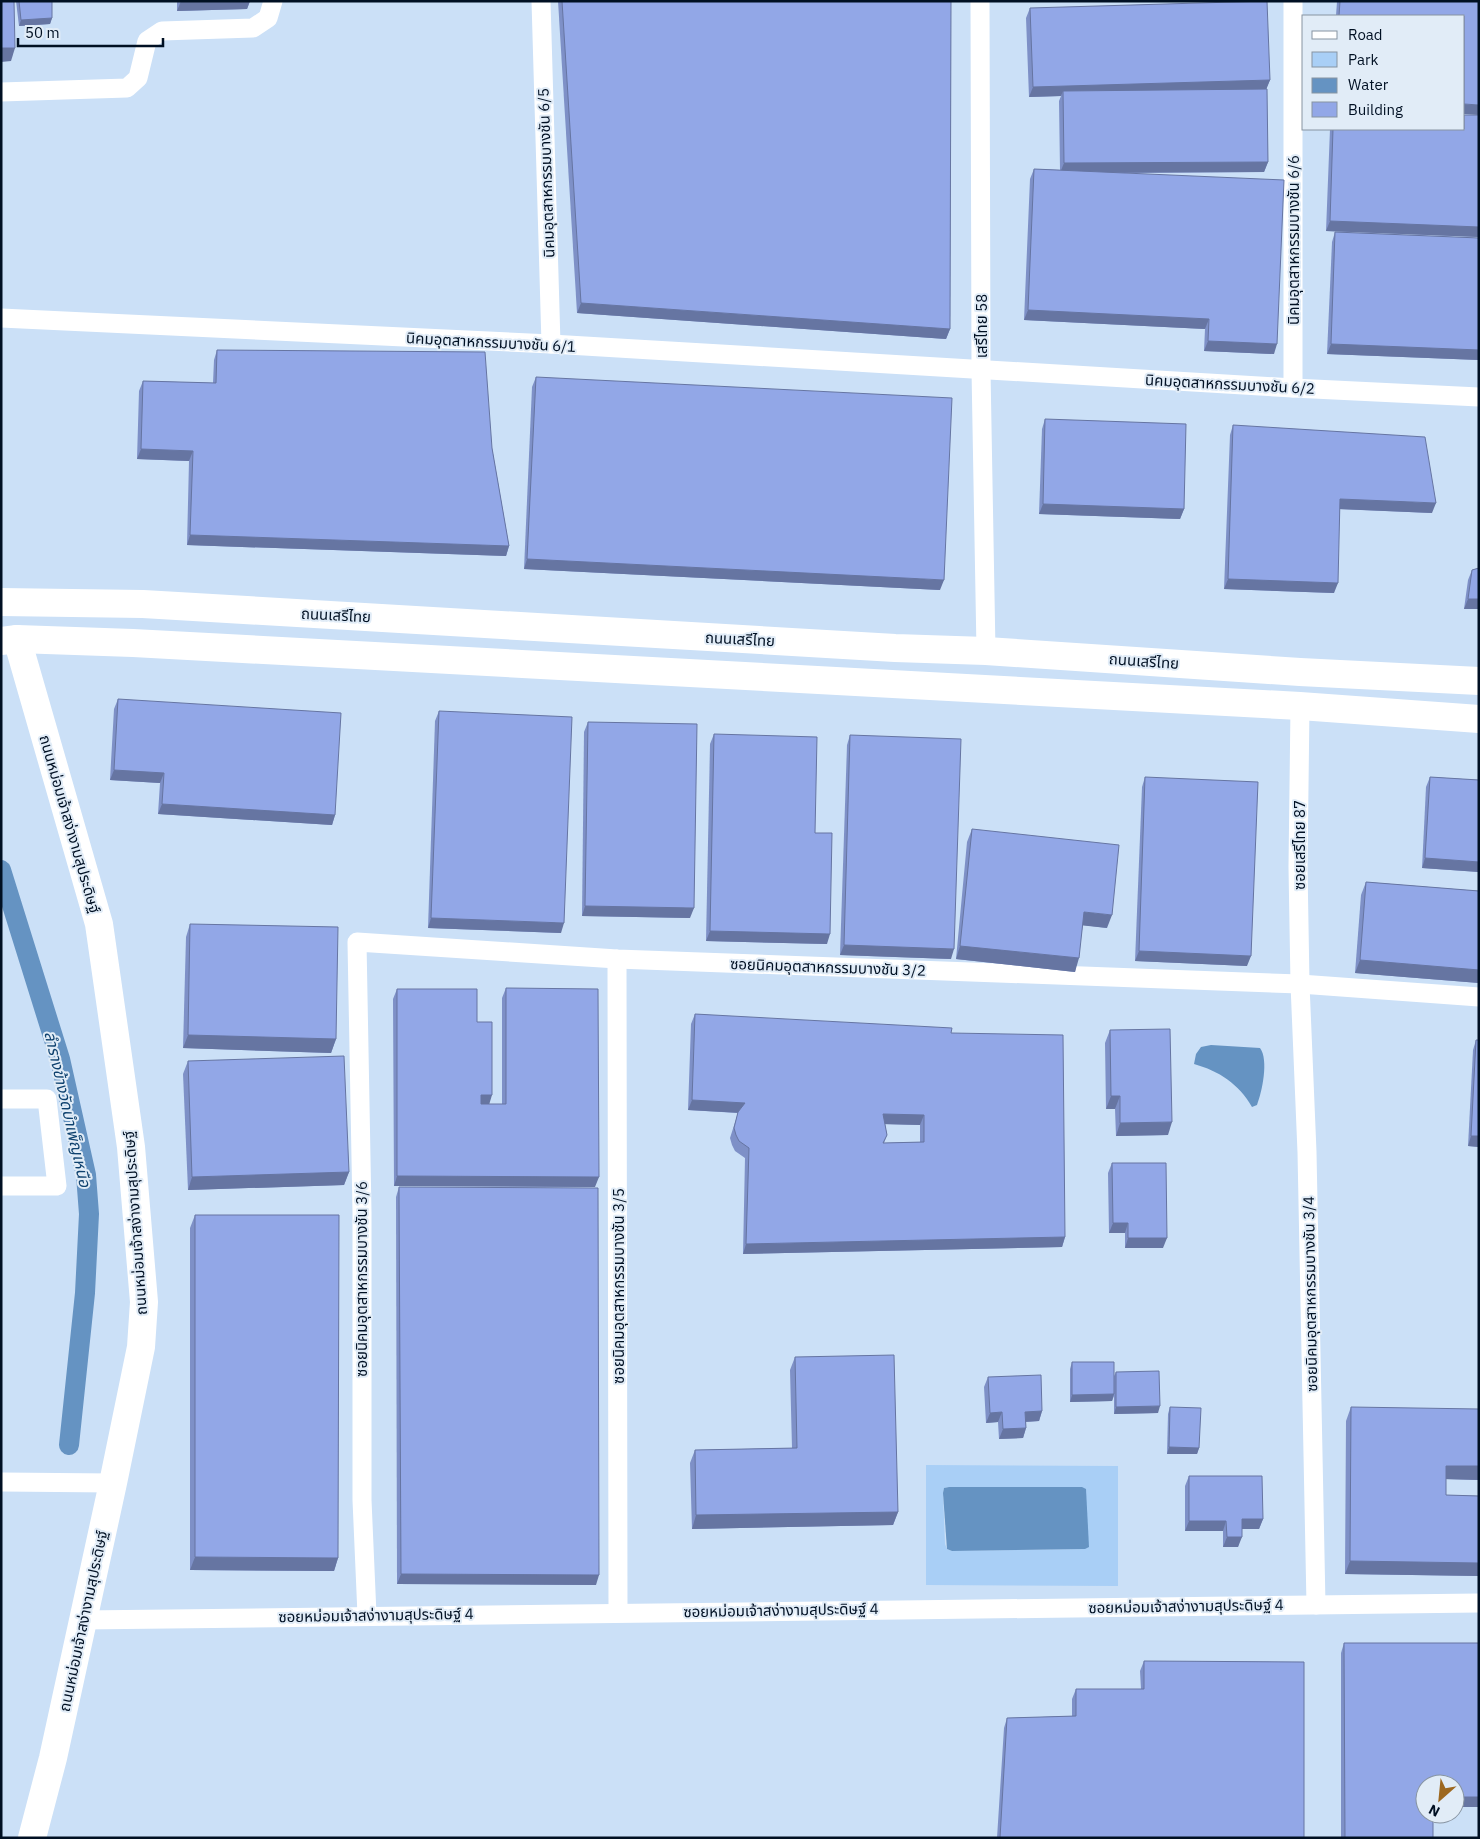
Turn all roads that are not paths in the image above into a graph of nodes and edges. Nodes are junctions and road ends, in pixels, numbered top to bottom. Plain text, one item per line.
1 (273, 1) edge
2 (541, 1) edge
3 (980, 1) edge
4 (1293, 1) edge
5 (1, 92) edge
6 (1, 318) edge
7 (550, 344) junction
8 (981, 370) junction
9 (1293, 388) junction
10 (1479, 397) edge
11 (1, 602) edge
12 (9, 640) edge
13 (986, 651) junction
14 (1300, 672) junction
15 (1479, 681) edge
16 (1300, 706) junction
17 (1479, 718) edge
18 (357, 942) joint
19 (616, 959) junction
20 (1300, 984) junction
21 (1479, 997) edge
22 (1, 1099) edge
23 (1, 1186) edge
24 (1, 1482) edge
25 (112, 1483) junction
26 (1479, 1602) edge
27 (1316, 1605) junction
28 (618, 1612) junction
29 (367, 1615) junction
30 (82, 1620) junction
31 (32, 1838) edge

1 - 5 street
2 - 7 street, นิคมอุตสาหกรรมบางชัน 6/5
3 - 8 street, เสรีไทย 58
4 - 9 street, นิคมอุตสาหกรรมบางชัน 6/6
6 - 7 street, นิคมอุตสาหกรรมบางชัน 6/1
7 - 8 street, นิคมอุตสาหกรรมบางชัน 6/1
8 - 9 street, นิคมอุตสาหกรรมบางชัน 6/2
8 - 13 street, เสรีไทย 58
9 - 10 street, นิคมอุตสาหกรรมบางชัน 6/2
11 - 13 main road, ถนนเสรีไทย
12 - 16 main road
12 - 25 main road, ถนนหม่อมเจ้าสง่างามสุประดิษฐ์
13 - 14 main road, ถนนเสรีไทย
14 - 15 main road, ถนนเสรีไทย
14 - 16 main road
16 - 17 main road
16 - 20 street, ซอยเสรีไทย 87
18 - 19 street, ซอยนิคมอุตสาหกรรมบางชัน 3/2
18 - 29 street, ซอยนิคมอุตสาหกรรมบางชัน 3/6
19 - 20 street, ซอยนิคมอุตสาหกรรมบางชัน 3/2
19 - 28 street, ซอยนิคมอุตสาหกรรมบางชัน 3/5
20 - 21 street, ซอยนิคมอุตสาหกรรมบางชัน 3/2
20 - 27 street, ซอยนิคมอุตสาหกรรมบางชัน 3/4
22 - 23 street
24 - 25 street
25 - 30 main road, ถนนหม่อมเจ้าสง่างามสุประดิษฐ์
26 - 27 street, ซอยหม่อมเจ้าสง่างามสุประดิษฐ์ 4
27 - 28 street, ซอยหม่อมเจ้าสง่างามสุประดิษฐ์ 4
28 - 29 street, ซอยหม่อมเจ้าสง่างามสุประดิษฐ์ 4
29 - 30 street, ซอยหม่อมเจ้าสง่างามสุประดิษฐ์ 4
30 - 31 main road, ถนนหม่อมเจ้าสง่างามสุประดิษฐ์

